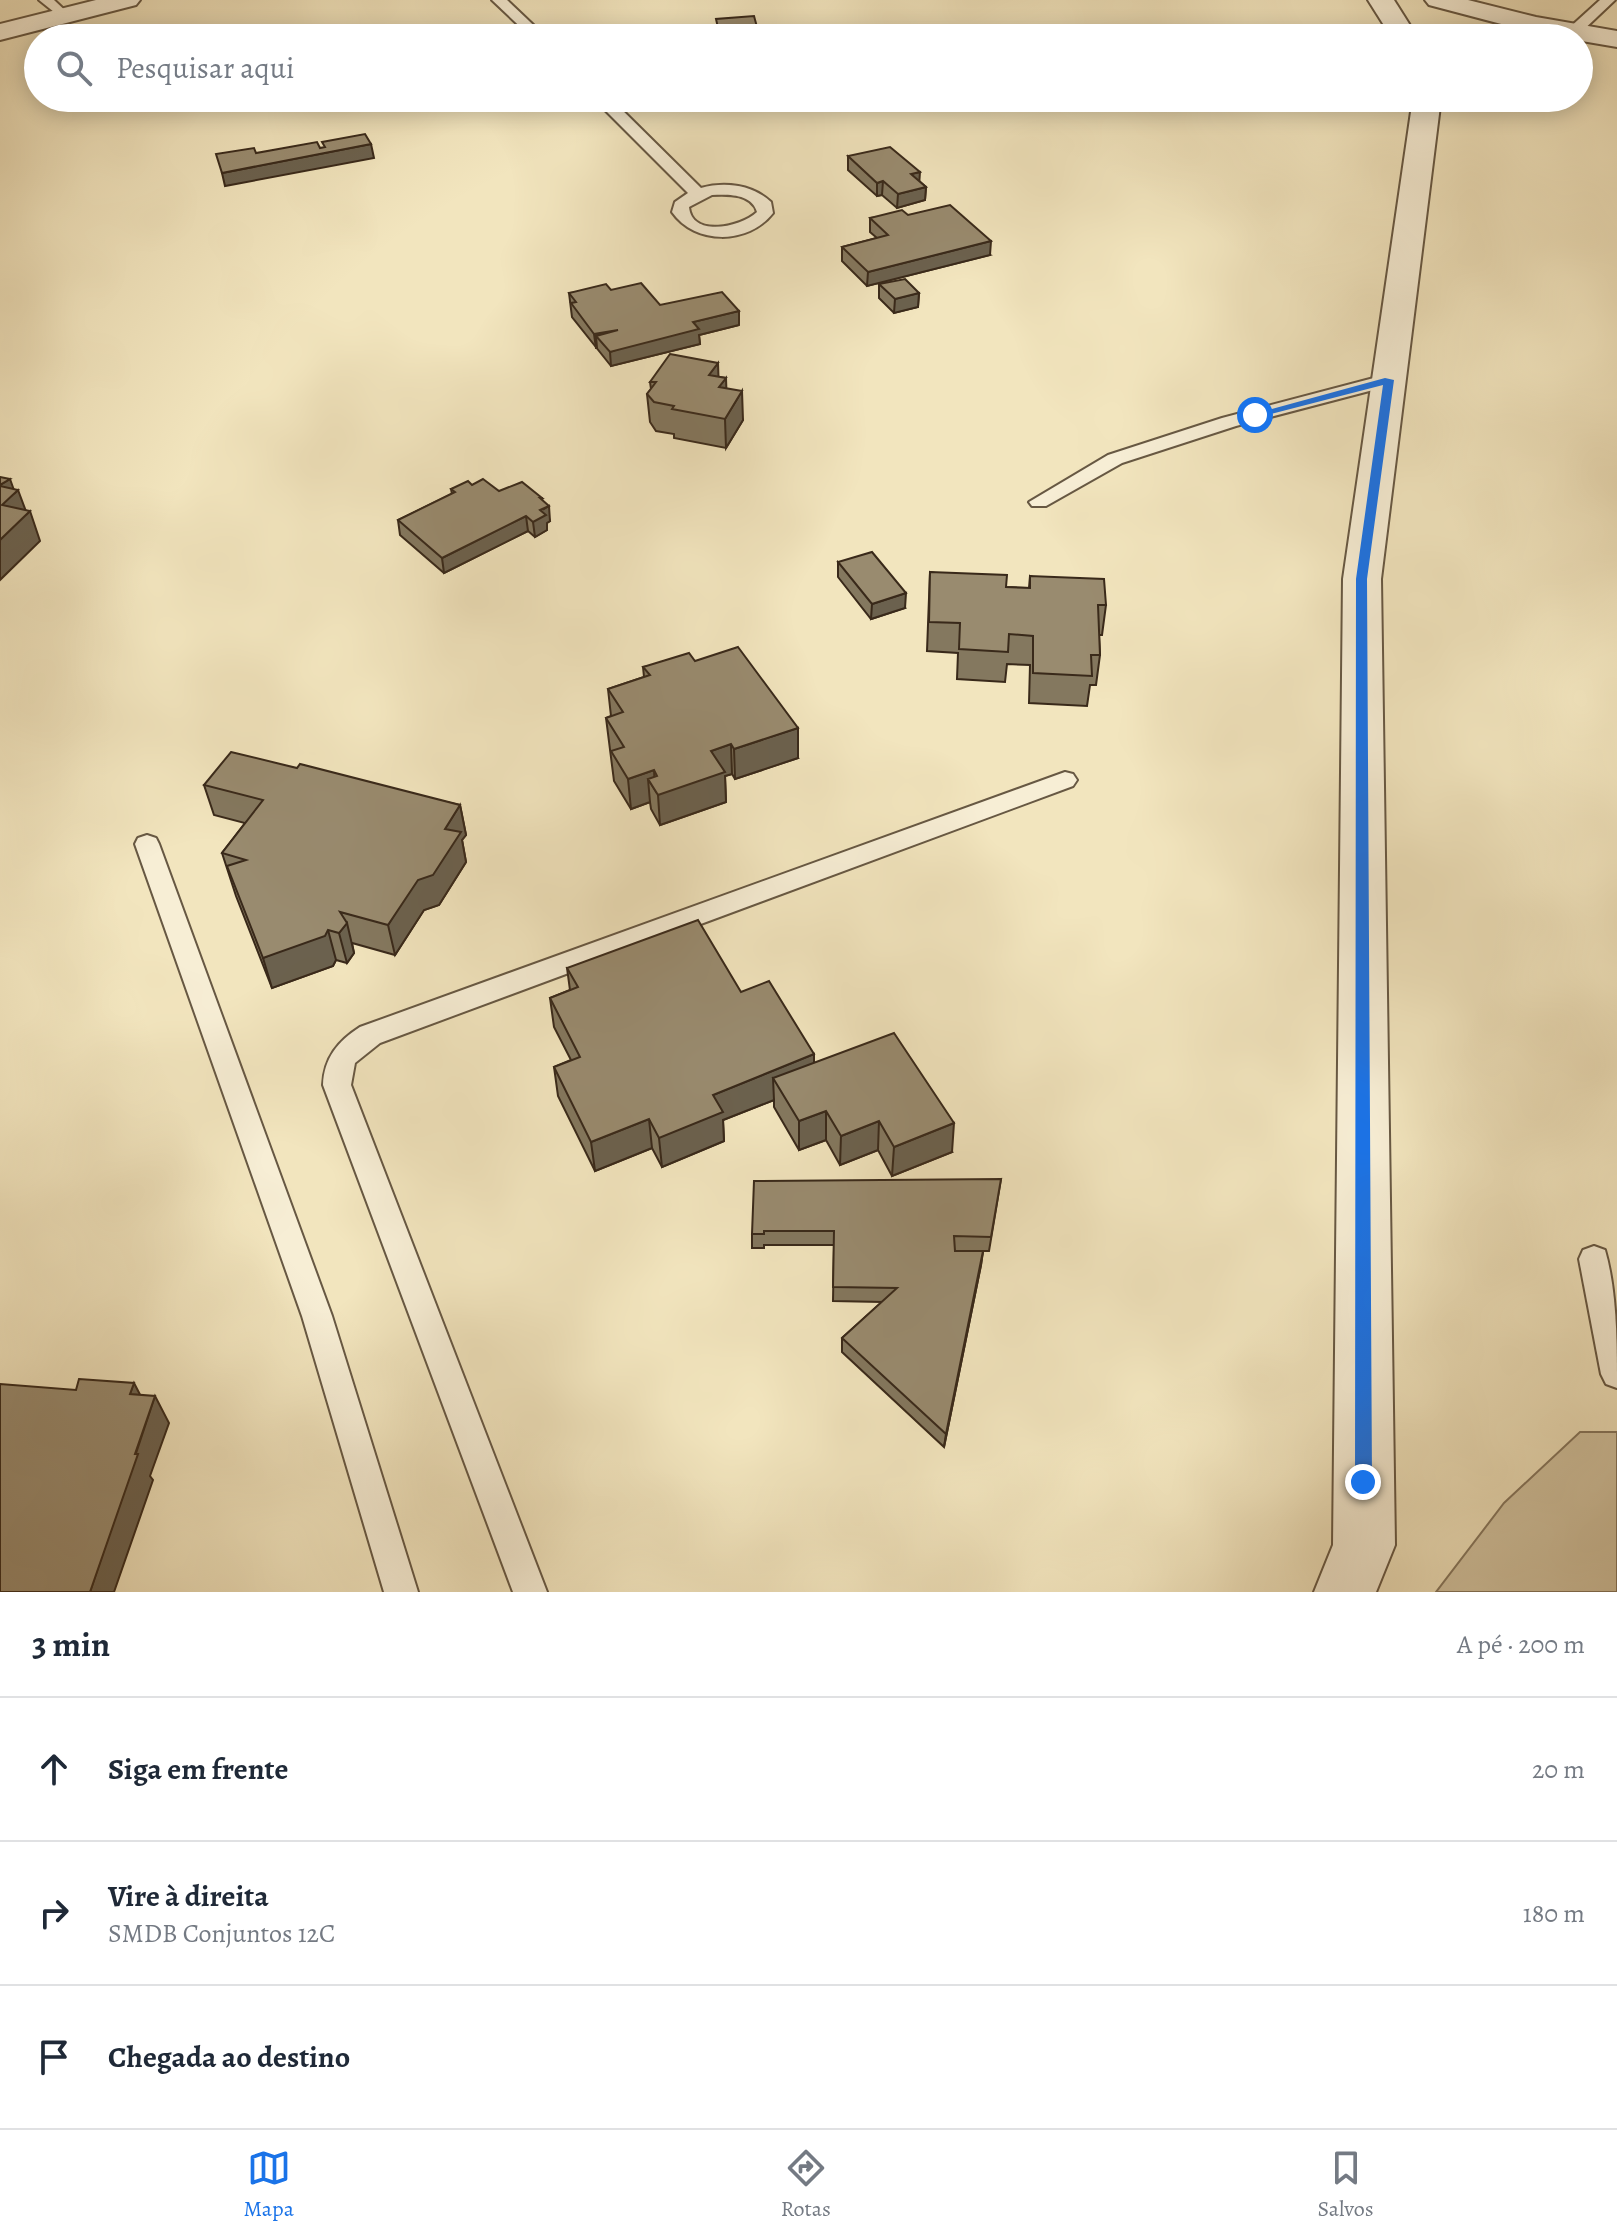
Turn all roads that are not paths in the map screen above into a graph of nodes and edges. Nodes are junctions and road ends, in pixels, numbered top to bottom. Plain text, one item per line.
1 (127, 0) edge
2 (499, 0) edge
3 (1381, 0) edge
4 (1438, 0) edge
5 (1608, 0) edge
6 (55, 8) edge
7 (525, 24) edge
8 (1396, 24) edge
9 (1523, 24) edge
10 (1586, 24) edge
11 (0, 32) edge
12 (1593, 38) edge
13 (1617, 40) edge
14 (615, 112) edge
15 (1425, 112) edge
16 (698, 194) dead end
17 (1389, 380) junction
18 (1039, 502) dead end
19 (1065, 780) dead end
20 (147, 844) dead end
21 (1594, 1259) dead end
22 (1617, 1374) edge
23 (401, 1592) edge
24 (530, 1592) edge
25 (1345, 1592) edge

1 - 6 street
2 - 7 lane
3 - 8 street
4 - 9 street
5 - 10 lane
6 - 11 street
12 - 13 street
14 - 16 lane
15 - 17 street
17 - 18 lane
17 - 25 street
19 - 24 lane
20 - 23 lane
21 - 22 lane

